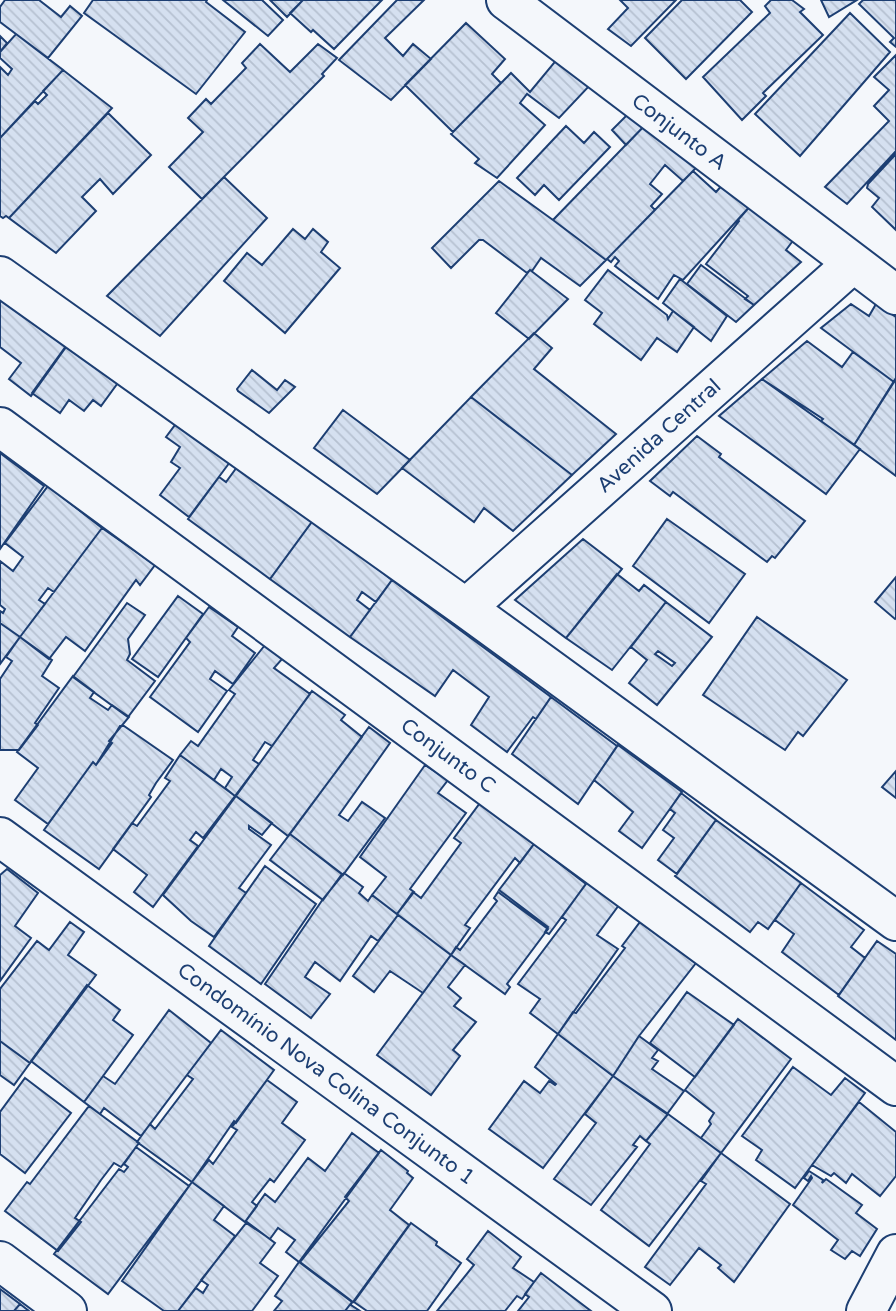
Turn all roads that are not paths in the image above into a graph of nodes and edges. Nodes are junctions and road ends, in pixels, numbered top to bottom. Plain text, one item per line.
1 (523, 5) edge
2 (852, 264) junction
3 (0, 276) edge
4 (896, 295) edge
5 (0, 427) edge
6 (466, 608) junction
7 (0, 837) edge
8 (896, 921) edge
9 (896, 1086) edge
10 (896, 1254) edge
11 (0, 1261) edge
12 (67, 1311) edge
13 (652, 1311) edge
14 (866, 1311) edge

1 - 2 street, Conjunto A
2 - 4 street, Conjunto A
2 - 6 street, Avenida Central
3 - 6 street
5 - 9 street, Conjunto C
6 - 8 street
7 - 13 street, Condomínio Nova Colina Conjunto 1
10 - 14 street
11 - 12 street

